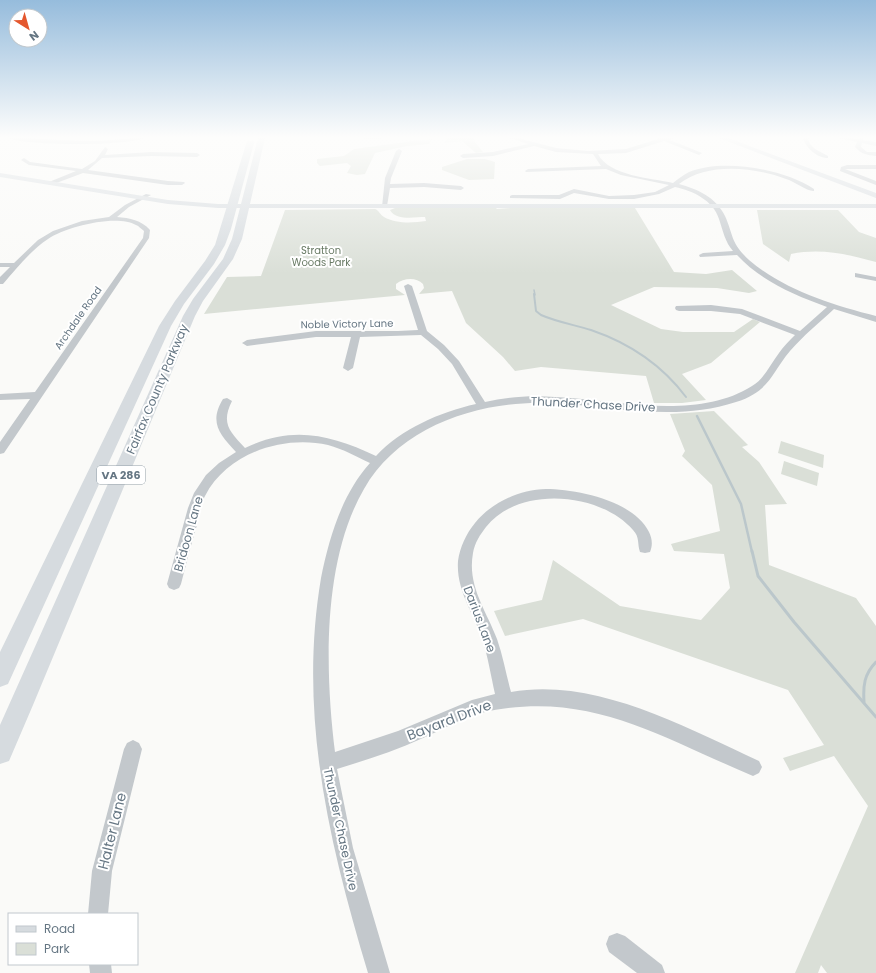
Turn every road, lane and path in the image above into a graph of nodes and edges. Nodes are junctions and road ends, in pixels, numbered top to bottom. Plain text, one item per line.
1 (60, 183) edge
2 (63, 183) edge
3 (243, 183) edge
4 (246, 183) edge
5 (667, 183) edge
6 (802, 183) edge
7 (841, 183) edge
8 (674, 185) junction
9 (387, 186) joint
10 (461, 188) dead end
11 (812, 190) dead end
12 (145, 197) junction
13 (512, 197) dead end
14 (876, 198) edge
15 (131, 200) junction
16 (384, 204) junction
17 (239, 205) junction
18 (715, 205) junction
19 (873, 205) edge
20 (110, 220) junction
21 (739, 253) junction
22 (703, 255) dead end
23 (0, 265) edge
24 (17, 265) junction
25 (858, 275) dead end
26 (876, 279) edge
27 (0, 282) edge
28 (408, 286) dead end
29 (833, 306) junction
30 (679, 308) dead end
31 (876, 319) edge
32 (424, 332) junction
33 (356, 333) junction
34 (802, 335) junction
35 (247, 342) dead end
36 (348, 368) dead end
37 (38, 395) junction
38 (0, 397) edge
39 (227, 401) dead end
40 (482, 406) junction
41 (0, 450) edge
42 (243, 453) junction
43 (378, 462) junction
44 (645, 548) dead end
45 (174, 584) dead end
46 (0, 676) edge
47 (505, 700) junction
48 (133, 748) dead end
49 (0, 752) edge
50 (328, 763) junction
51 (753, 767) dead end
52 (98, 913) edge
53 (617, 944) dead end
54 (379, 973) edge
55 (654, 973) edge

1 - 15 main road
2 - 12 main road
3 - 17 highway, Fairfax County Parkway / VA 286
4 - 17 highway, Fairfax County Parkway / VA 286
5 - 8 street
6 - 11 street
7 - 14 main road
8 - 13 street
8 - 18 street
9 - 10 street
9 - 16 street
12 - 15 main road
12 - 17 main road
15 - 20 street
16 - 17 main road
16 - 18 main road
17 - 46 highway, Fairfax County Parkway / VA 286
17 - 49 highway, Fairfax County Parkway / VA 286
18 - 19 main road
18 - 21 street
20 - 24 street
20 - 37 street, Archdale Road
21 - 22 street
21 - 29 street
23 - 24 street
24 - 27 street
25 - 26 street
28 - 32 street
29 - 31 street
29 - 34 street, Thunder Chase Drive
30 - 34 street
32 - 33 street, Noble Victory Lane
32 - 40 street
33 - 35 street, Noble Victory Lane
33 - 36 street
34 - 40 street, Thunder Chase Drive
37 - 38 street
37 - 41 street, Archdale Road
39 - 42 street
40 - 43 street, Thunder Chase Drive
42 - 43 street, Bridoon Lane
42 - 45 street, Bridoon Lane
43 - 50 street, Thunder Chase Drive
44 - 47 street, Darius Lane
47 - 50 street, Bayard Drive
47 - 51 street, Bayard Drive
48 - 52 street, Halter Lane
50 - 54 street, Thunder Chase Drive
53 - 55 street

